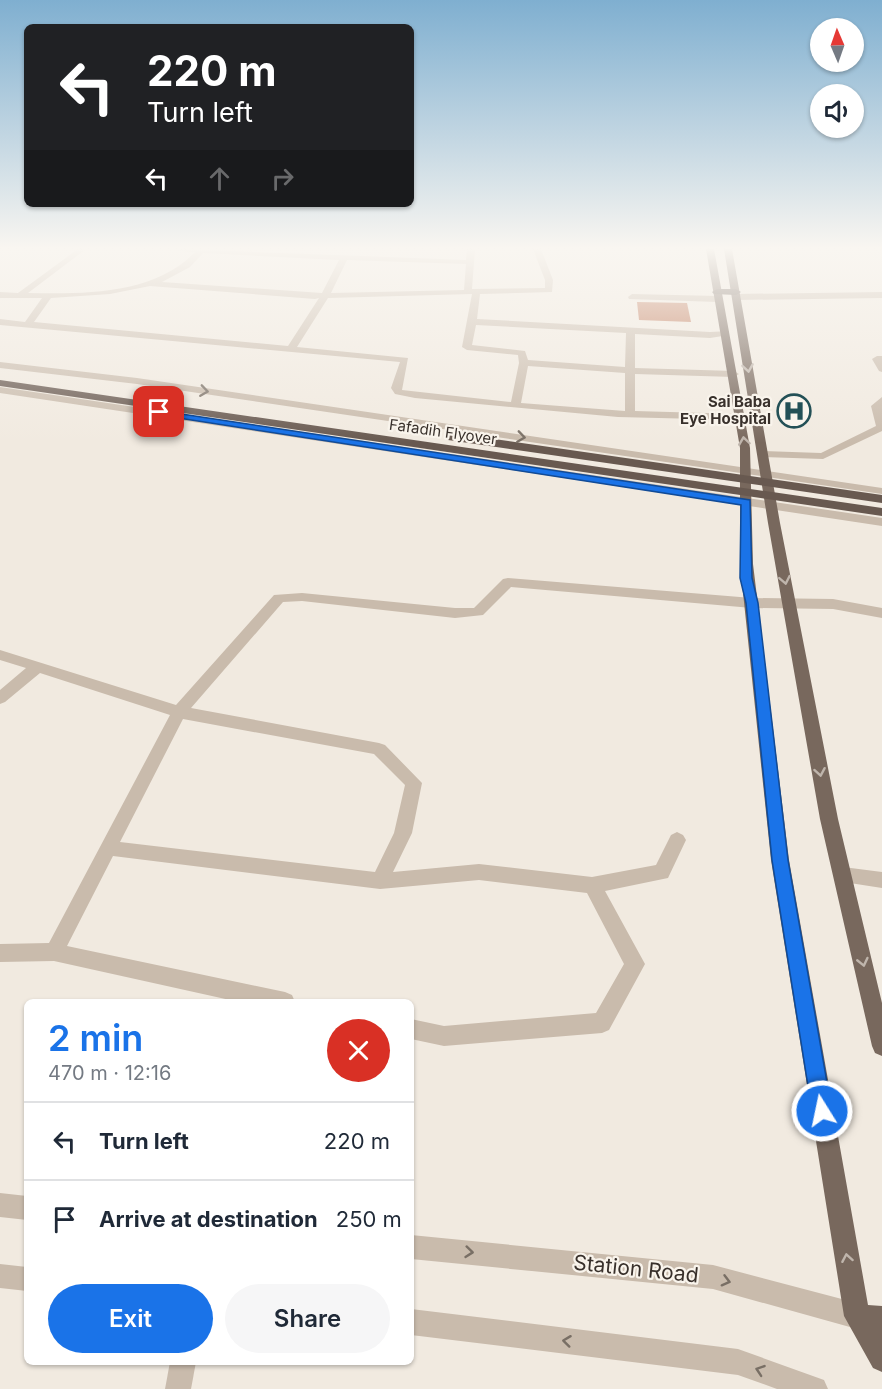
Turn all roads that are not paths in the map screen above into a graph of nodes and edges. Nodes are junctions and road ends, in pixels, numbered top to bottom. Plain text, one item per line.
1 (35, 314) edge
2 (314, 314) edge
3 (472, 314) edge
4 (722, 314) edge
5 (739, 314) edge
6 (472, 320) junction
7 (0, 322) edge
8 (28, 324) junction
9 (630, 330) junction
10 (726, 333) junction
11 (290, 350) junction
12 (882, 359) edge
13 (524, 363) junction
14 (0, 365) edge
15 (631, 369) junction
16 (882, 369) edge
17 (0, 373) edge
18 (734, 374) junction
19 (0, 383) edge
20 (0, 390) edge
21 (882, 400) edge
22 (515, 405) junction
23 (630, 413) junction
24 (740, 417) junction
25 (763, 454) junction
26 (747, 472) junction
27 (766, 475) junction
28 (882, 491) edge
29 (882, 499) edge
30 (746, 502) junction
31 (771, 506) junction
32 (882, 512) edge
33 (882, 522) edge
34 (752, 603) junction
35 (790, 603) junction
36 (882, 613) edge
37 (0, 655) edge
38 (37, 667) junction
39 (0, 698) edge
40 (179, 712) junction
41 (677, 840) dead end
42 (109, 848) junction
43 (843, 874) junction
44 (882, 880) edge
45 (380, 881) junction
46 (591, 885) junction
47 (54, 952) junction
48 (0, 953) edge
49 (271, 999) edge
50 (414, 1030) edge
51 (882, 1046) edge
52 (0, 1205) edge
53 (24, 1208) edge
54 (414, 1246) edge
55 (0, 1276) edge
56 (24, 1279) edge
57 (856, 1316) junction
58 (882, 1319) edge
59 (414, 1322) edge
60 (882, 1359) edge
61 (182, 1365) edge
62 (178, 1389) edge
63 (815, 1389) edge

1 - 8 street
2 - 11 street
3 - 6 street
4 - 10 main road
5 -> 25 main road
6 - 9 street
6 - 13 street
7 - 8 street
8 - 11 street
9 - 10 street
9 - 15 street
10 - 18 main road
11 - 22 street
12 - 16 street
13 - 15 street
13 - 22 street
14 -> 26 street
15 - 18 street
15 - 23 street
17 - 29 highway, Fafadih Flyover
18 - 24 main road
19 - 32 highway, Fafadih Flyover
20 - 30 street
21 - 25 street
22 - 23 street
23 - 24 street
26 -> 24 main road
25 - 27 main road
26 - 27 street
26 - 30 main road
27 - 28 street
27 - 31 main road
30 - 31 street
30 - 34 main road
31 - 33 street
31 -> 35 main road
34 - 35 street
34 - 40 street
57 -> 34 main road
35 - 36 street
35 -> 43 main road
37 - 38 street
38 - 39 street
38 - 40 street
40 - 42 street
40 - 45 street
41 - 46 street
42 - 45 street
42 - 47 street
43 - 44 street
43 -> 51 main road
45 - 46 street
46 - 50 street
47 - 48 street
47 - 49 street
52 - 53 street
54 -> 57 street, Station Road
55 - 56 street
57 - 58 main road
57 - 60 main road
63 -> 59 street
61 - 62 street

